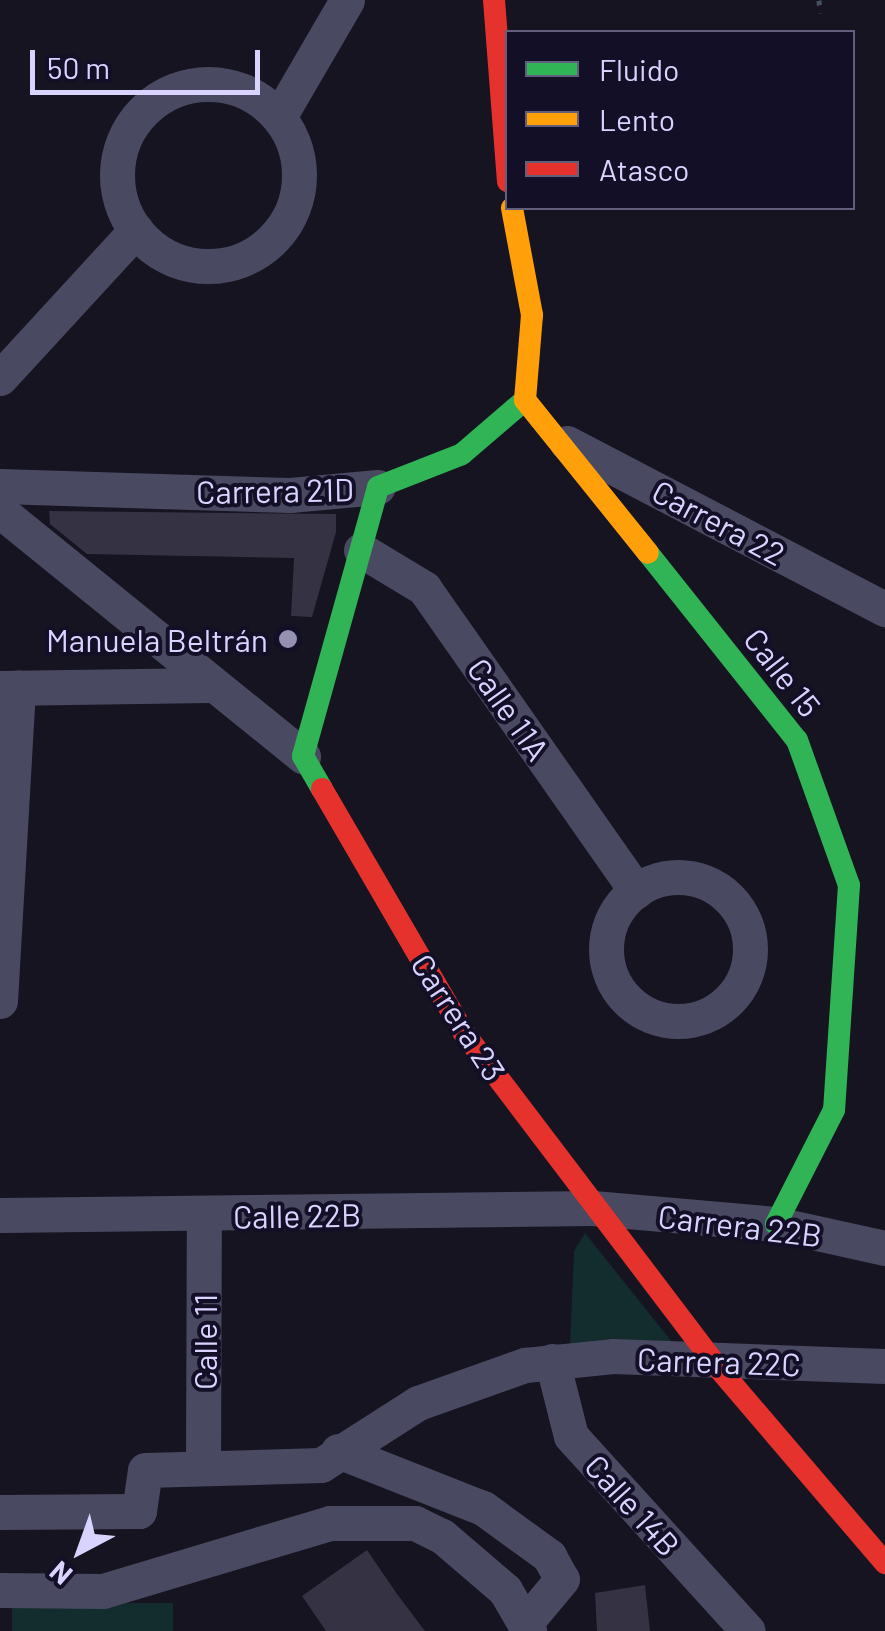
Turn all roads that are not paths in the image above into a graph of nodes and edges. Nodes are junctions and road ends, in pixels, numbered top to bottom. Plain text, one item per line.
1 (348, 0) edge
2 (494, 0) edge
3 (279, 117) junction
4 (505, 143) edge
5 (512, 210) edge
6 (136, 230) junction
7 (0, 378) edge
8 (525, 400) junction
9 (553, 436) junction
10 (0, 486) edge
11 (378, 487) junction
12 (0, 511) edge
13 (362, 550) junction
14 (885, 609) edge
15 (209, 685) junction
16 (9, 688) edge
17 (303, 756) junction
18 (636, 891) junction
19 (0, 1001) edge
20 (593, 1208) junction
21 (0, 1215) edge
22 (204, 1217) junction
23 (776, 1224) junction
24 (885, 1248) edge
25 (552, 1360) junction
26 (715, 1364) junction
27 (885, 1366) edge
28 (338, 1450) junction
29 (203, 1466) junction
30 (0, 1512) edge
31 (885, 1563) edge
32 (0, 1590) edge
33 (528, 1626) edge
34 (748, 1631) edge

1 - 3 street
2 - 4 street
3 - 6 street
3 - 6 street
5 - 8 street
6 - 7 street
8 - 9 street, Calle 15
8 - 11 street, Carrera 21D
9 - 14 street, Carrera 22
9 - 23 street, Calle 15
10 - 11 street, Carrera 21D
11 - 13 street
12 - 15 street, Carrera 23
13 - 17 street
13 - 18 street, Calle 11A
15 - 16 street
15 - 17 street, Carrera 23
16 - 19 street
17 - 20 street, Carrera 23
18 - 18 street
20 - 22 street, Calle 22B
20 - 23 street, Carrera 22B
20 - 26 street, Carrera 23
21 - 22 street, Calle 22B
22 - 29 street, Calle 11
23 - 24 street, Carrera 22B
25 - 26 street, Carrera 22C
25 - 28 street
25 - 34 street, Calle 14B
26 - 27 street, Carrera 22C
26 - 31 street, Carrera 23
28 - 29 street
28 - 33 street
29 - 30 street
32 - 33 street

